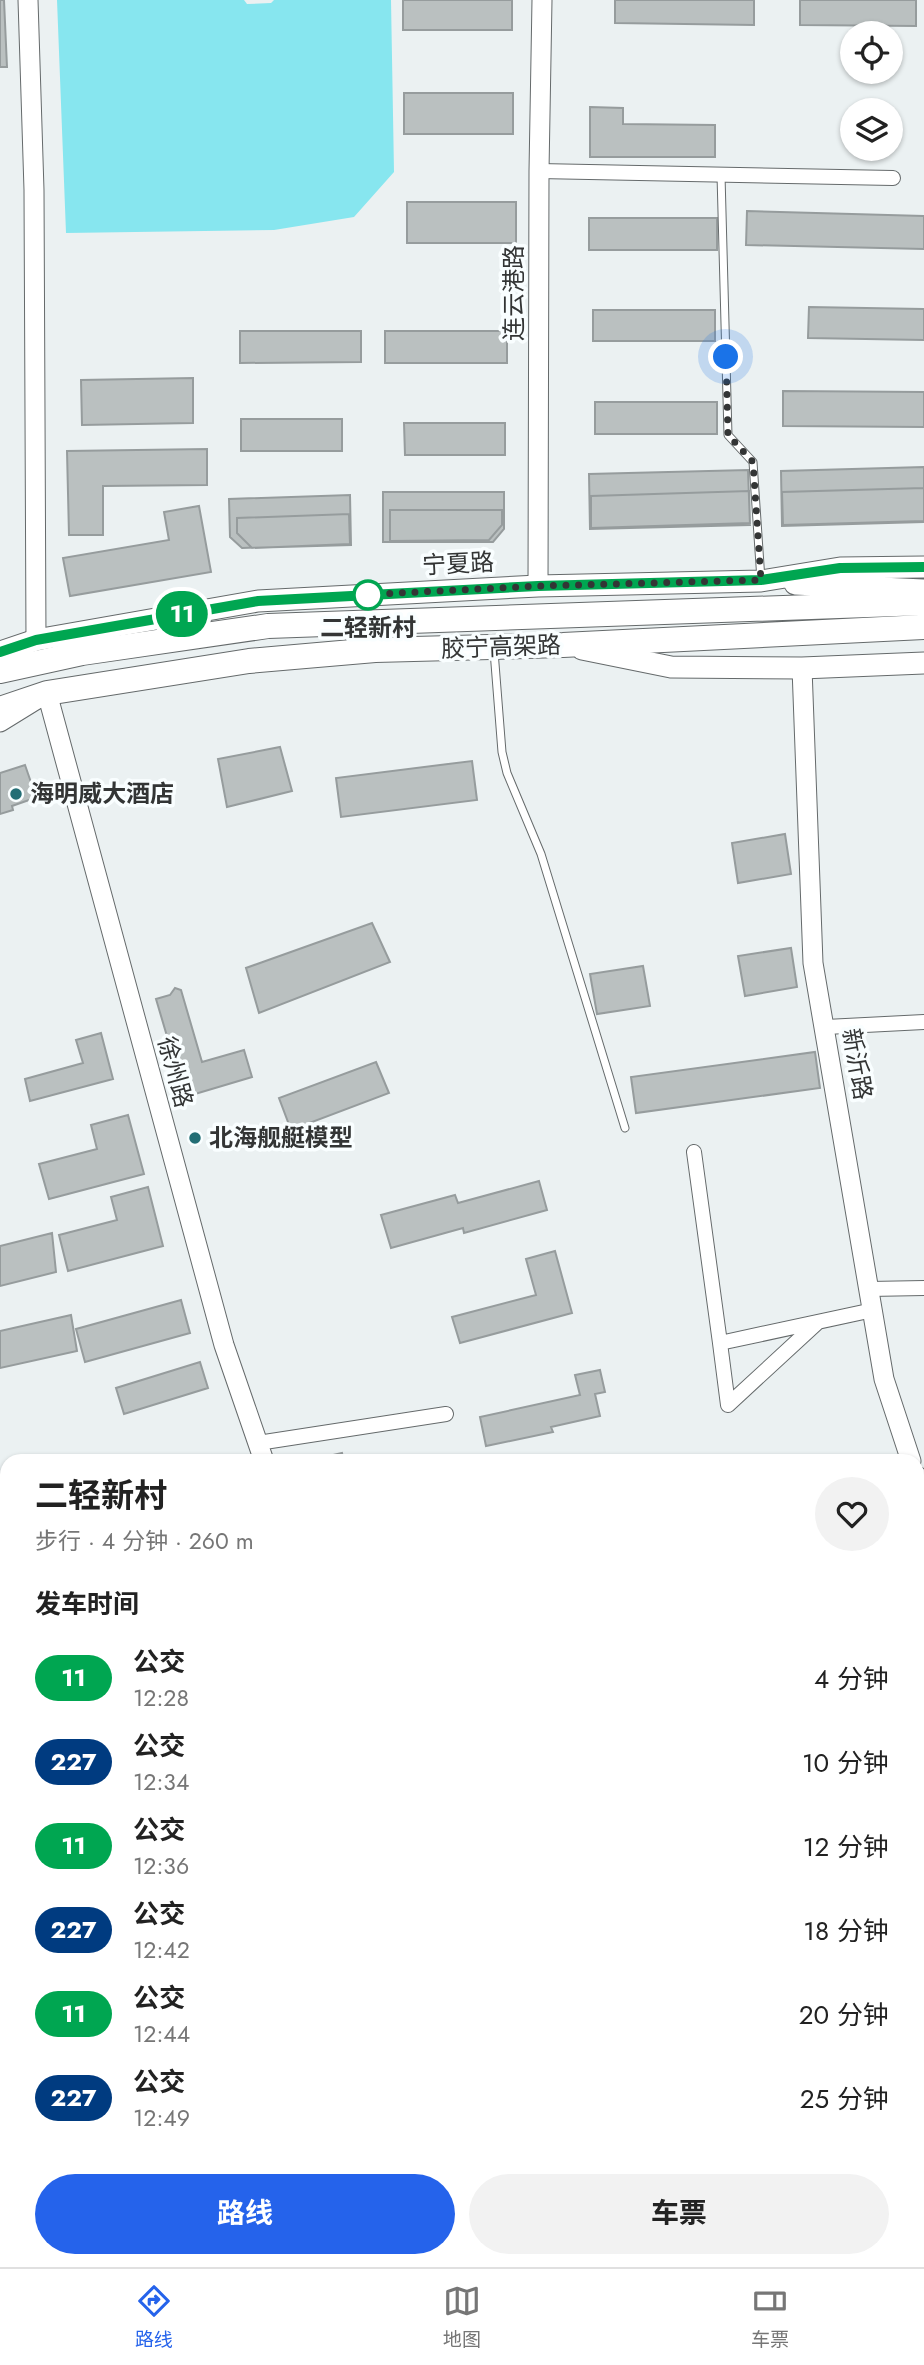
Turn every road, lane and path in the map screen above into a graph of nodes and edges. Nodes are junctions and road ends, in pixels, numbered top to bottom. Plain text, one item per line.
1 (28, 0) edge
2 (542, 0) edge
3 (539, 171) junction
4 (721, 175) junction
5 (892, 178) dead end
6 (924, 567) edge
7 (761, 580) junction
8 (538, 586) junction
9 (924, 590) edge
10 (924, 603) edge
11 (924, 627) edge
12 (36, 640) junction
13 (563, 645) junction
14 (494, 647) junction
15 (0, 652) edge
16 (924, 663) edge
17 (802, 668) junction
18 (0, 671) edge
19 (47, 693) junction
20 (0, 709) edge
21 (0, 722) edge
22 (924, 1022) edge
23 (826, 1027) junction
24 (625, 1128) dead end
25 (694, 1152) dead end
26 (924, 1288) edge
27 (870, 1289) junction
28 (873, 1310) junction
29 (818, 1322) junction
30 (720, 1343) junction
31 (446, 1414) dead end
32 (261, 1452) edge
33 (909, 1454) edge

1 - 12 street
2 - 3 street, 连云港路
3 - 4 street
3 - 8 street, 连云港路
4 - 5 street
4 - 7 lane
6 - 7 main road, 宁夏路
7 - 8 main road, 宁夏路
7 - 9 main road
8 - 12 main road, 宁夏路
10 - 18 highway, 胶宁高架路
11 - 13 highway, 胶宁高架路
12 - 15 main road, 宁夏路
13 - 14 highway, 胶宁高架路
13 - 17 main road
14 - 19 highway, 胶宁高架路
14 - 24 lane
16 - 17 main road
17 - 23 street, 新沂路
19 - 20 highway, 胶宁高架路
19 - 21 street
19 - 32 street, 徐州路
22 - 23 street
23 - 27 street, 新沂路
25 - 30 street
26 - 27 street
27 - 28 street, 新沂路
28 - 29 street
28 - 33 street, 新沂路
29 - 30 street
29 - 30 street
31 - 32 street

